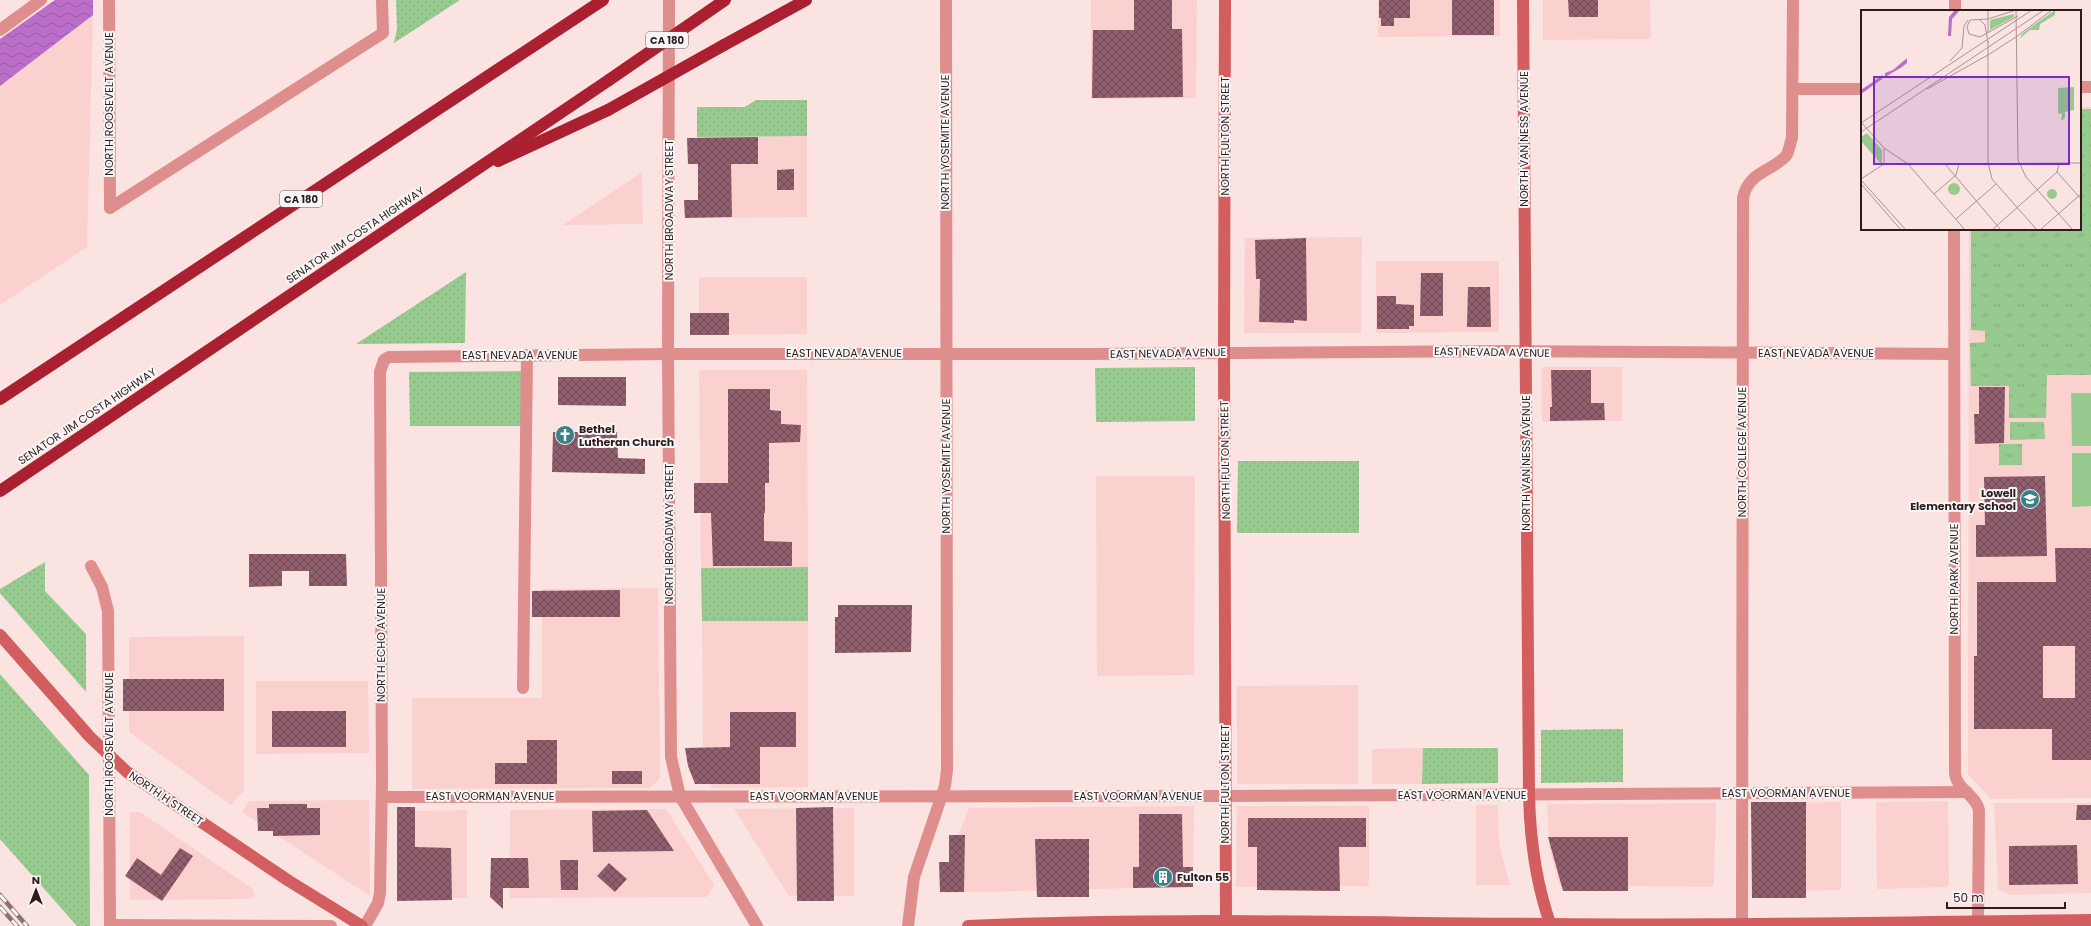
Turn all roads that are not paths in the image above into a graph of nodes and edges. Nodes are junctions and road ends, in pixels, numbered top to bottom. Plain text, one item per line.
1 (41, 0) edge
2 (109, 0) edge
3 (382, 0) edge
4 (603, 0) edge
5 (669, 0) edge
6 (725, 0) edge
7 (806, 0) edge
8 (946, 0) edge
9 (1225, 0) edge
10 (1524, 0) edge
11 (1793, 0) edge
12 (0, 30) edge
13 (1793, 89) junction
14 (1861, 89) edge
15 (464, 177) junction
16 (1954, 230) edge
17 (1525, 351) junction
18 (1224, 352) junction
19 (1742, 352) junction
20 (946, 353) junction
21 (668, 354) junction
22 (1954, 354) junction
23 (527, 355) junction
24 (384, 360) joint
25 (0, 399) edge
26 (0, 491) edge
27 (91, 566) dead end
28 (0, 635) edge
29 (523, 688) dead end
30 (109, 756) junction
31 (1966, 792) junction
32 (1742, 794) junction
33 (1529, 795) junction
34 (680, 796) junction
35 (942, 796) junction
36 (1225, 796) junction
37 (382, 797) junction
38 (2091, 920) edge
39 (1226, 923) edge
40 (1978, 924) edge
41 (1551, 925) edge
42 (1742, 925) junction
43 (110, 926) edge
44 (330, 926) edge
45 (364, 926) edge
46 (757, 926) edge
47 (908, 926) edge
48 (968, 926) edge

1 - 12 street
2 - 3 street, NORTH ROOSEVELT AVENUE
4 - 25 highway, CA 180
5 - 21 street, NORTH BROADWAY STREET
6 - 15 highway, SENATOR JIM COSTA HIGHWAY / CA 180, bridge
7 - 15 highway, bridge
8 - 20 street, NORTH YOSEMITE AVENUE
9 - 18 main road, NORTH FULTON STREET
10 - 17 main road, NORTH VAN NESS AVENUE
11 - 13 street, NORTH COLLEGE AVENUE
13 - 14 street
13 - 19 street, NORTH COLLEGE AVENUE
15 - 26 highway, SENATOR JIM COSTA HIGHWAY / CA 180
16 - 22 street, NORTH PARK AVENUE
17 - 18 street, EAST NEVADA AVENUE
17 - 19 street, EAST NEVADA AVENUE
17 - 33 main road, NORTH VAN NESS AVENUE
18 - 20 street, EAST NEVADA AVENUE
18 - 36 main road, NORTH FULTON STREET
19 - 22 street, EAST NEVADA AVENUE
19 - 32 street, NORTH COLLEGE AVENUE
20 - 21 street, EAST NEVADA AVENUE
20 - 35 street, NORTH YOSEMITE AVENUE
21 - 23 street, EAST NEVADA AVENUE
21 - 34 street, NORTH BROADWAY STREET
22 - 31 street, NORTH PARK AVENUE
23 - 24 street, EAST NEVADA AVENUE
23 - 29 street
24 - 37 street, NORTH ECHO AVENUE
27 - 30 street, NORTH ROOSEVELT AVENUE
28 - 30 main road, NORTH H STREET
30 - 43 street, NORTH ROOSEVELT AVENUE
30 - 45 main road, NORTH H STREET
31 - 32 street, EAST VOORMAN AVENUE
31 - 40 street, NORTH PARK AVENUE
32 - 33 street, EAST VOORMAN AVENUE
32 - 42 street, NORTH COLLEGE AVENUE
33 - 36 street, EAST VOORMAN AVENUE
33 - 41 main road, NORTH VAN NESS AVENUE
34 - 35 street, EAST VOORMAN AVENUE
34 - 37 street, EAST VOORMAN AVENUE
34 - 46 street, NORTH BROADWAY STREET
35 - 36 street, EAST VOORMAN AVENUE
35 - 47 street, NORTH YOSEMITE AVENUE
36 - 39 main road, NORTH FULTON STREET
37 - 45 street, NORTH ECHO AVENUE
38 - 40 main road
39 - 41 main road
39 - 48 main road
40 - 42 main road
41 - 42 main road
43 - 44 street

